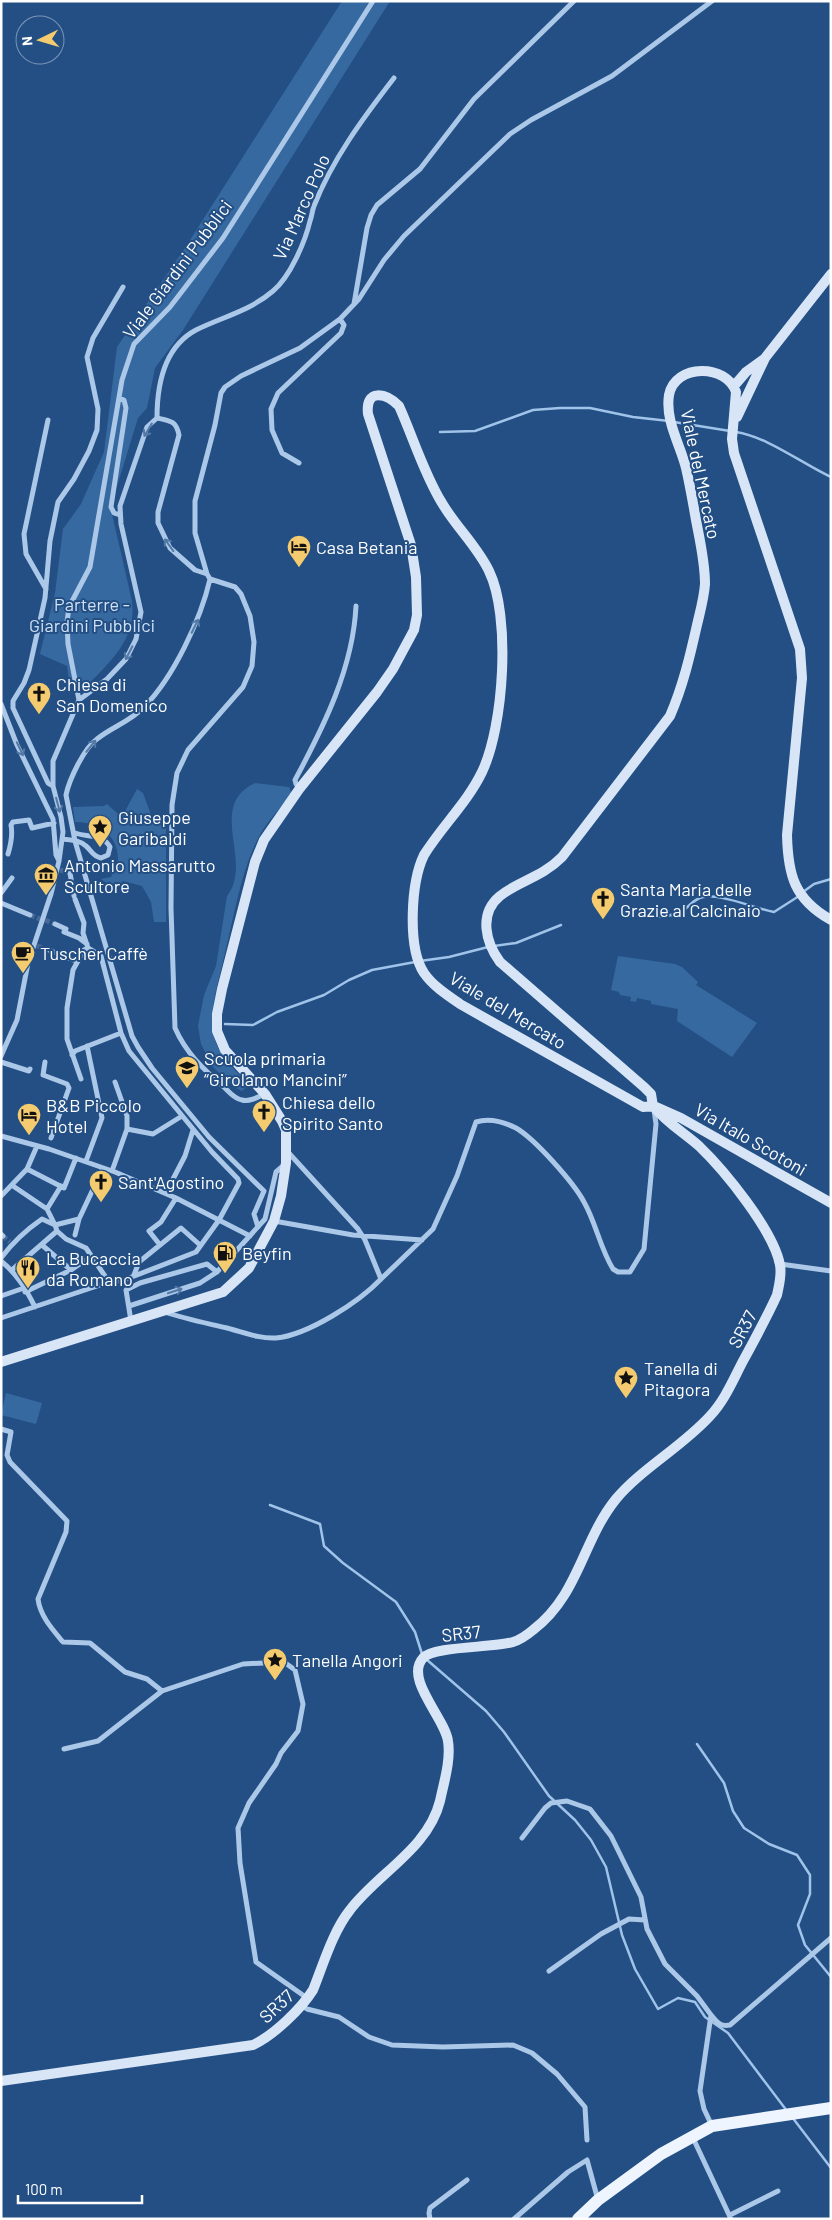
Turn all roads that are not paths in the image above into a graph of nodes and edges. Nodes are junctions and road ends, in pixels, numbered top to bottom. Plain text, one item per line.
1 (373, 1) edge
2 (574, 1) edge
3 (712, 1) edge
4 (394, 78) dead end
5 (831, 274) edge
6 (123, 287) dead end
7 (354, 304) junction
8 (340, 319) junction
9 (760, 364) junction
10 (717, 373) junction
11 (734, 386) junction
12 (119, 398) junction
13 (157, 418) junction
14 (48, 420) dead end
15 (734, 424) junction
16 (299, 463) dead end
17 (120, 515) junction
18 (209, 576) junction
19 (46, 589) junction
20 (356, 606) dead end
21 (79, 700) junction
22 (1, 704) edge
23 (53, 786) junction
24 (300, 788) junction
25 (54, 823) junction
26 (75, 833) junction
27 (63, 839) junction
28 (75, 841) junction
29 (8, 854) dead end
30 (59, 861) junction
31 (70, 873) dead end
32 (12, 878) dead end
33 (1, 893) edge
34 (1, 903) edge
35 (30, 914) tunnel mouth
36 (831, 920) edge
37 (55, 924) tunnel mouth
38 (86, 947) junction
39 (46, 949) tunnel mouth
40 (76, 961) junction
41 (121, 1033) junction
42 (87, 1046) junction
43 (72, 1055) junction
44 (1, 1056) edge
45 (1, 1062) edge
46 (45, 1062) dead end
47 (30, 1068) dead end
48 (81, 1079) dead end
49 (115, 1082) dead end
50 (265, 1094) junction
51 (653, 1106) junction
52 (182, 1116) junction
53 (126, 1129) junction
54 (193, 1130) junction
55 (1, 1136) edge
56 (52, 1138) dead end
57 (37, 1146) junction
58 (287, 1151) junction
59 (76, 1158) junction
60 (86, 1161) junction
61 (286, 1163) junction
62 (103, 1168) junction
63 (27, 1169) junction
64 (112, 1171) junction
65 (172, 1181) tunnel mouth
66 (12, 1186) junction
67 (61, 1186) junction
68 (1, 1196) edge
69 (176, 1198) junction
70 (831, 1203) edge
71 (47, 1209) junction
72 (79, 1219) junction
73 (219, 1220) junction
74 (274, 1221) junction
75 (258, 1227) junction
76 (56, 1228) junction
77 (75, 1235) dead end
78 (250, 1236) junction
79 (362, 1236) junction
80 (422, 1240) junction
81 (42, 1245) junction
82 (160, 1245) junction
83 (200, 1245) junction
84 (90, 1256) junction
85 (1, 1260) edge
86 (780, 1264) junction
87 (12, 1270) junction
88 (71, 1270) junction
89 (831, 1271) edge
90 (217, 1272) junction
91 (134, 1275) junction
92 (381, 1279) junction
93 (109, 1282) junction
94 (24, 1290) junction
95 (1, 1296) edge
96 (37, 1306) junction
97 (129, 1306) junction
98 (164, 1311) junction
99 (1, 1318) edge
100 (131, 1322) junction
101 (1, 1362) edge
102 (1, 1429) edge
103 (162, 1691) junction
104 (64, 1749) dead end
105 (522, 1838) dead end
106 (645, 1920) junction
107 (831, 1938) edge
108 (549, 1971) dead end
109 (304, 2002) junction
110 (711, 2014) junction
111 (1, 2081) edge
112 (831, 2108) edge
113 (712, 2126) junction
114 (692, 2136) junction
115 (587, 2140) dead end
116 (467, 2180) dead end
117 (778, 2191) dead end
118 (597, 2199) junction
119 (731, 2217) edge
120 (430, 2219) edge
121 (514, 2219) edge
122 (578, 2219) edge

1 - 12 street, Viale Giardini Pubblici
2 - 7 street
3 - 7 street
4 - 13 street, Via Marco Polo
5 - 9 main road
6 - 19 street
7 - 8 street
8 - 16 street
8 - 18 street
9 - 10 main road, Viale del Mercato
9 - 11 main road
9 - 15 main road
10 - 11 main road
10 - 51 main road, Viale del Mercato
11 - 15 main road, Viale del Mercato
12 - 17 street
12 - 21 street, Viale Giardini Pubblici
13 -> 17 street
18 -> 13 street
14 - 19 street
15 - 36 main road, Viale del Mercato
17 -> 21 street
26 -> 18 street
18 - 50 street
19 - 23 street
20 - 24 street
21 - 23 street
22 -> 25 street
23 -> 27 street
24 - 50 main road, Viale del Mercato
24 - 51 main road, Viale del Mercato
25 - 29 street
25 - 30 street
26 - 28 street
26 - 28 street
27 - 28 street
27 - 30 street
28 - 75 street
30 - 44 street
31 - 38 street
32 - 33 street
34 - 35 street
37 - 38 street
38 - 40 street
38 - 41 street
39 - 40 street
40 - 43 street
41 - 42 street
41 - 52 street
42 - 43 street
42 - 60 street
43 - 48 street
45 - 47 street
46 - 56 street
49 - 53 street
50 - 58 main road, Viale del Mercato
51 - 70 main road, Via Italo Scotoni
51 - 80 street
51 - 86 main road, SR37
52 - 53 street
52 - 54 street
53 - 64 street
54 - 65 street
54 - 73 street
55 - 57 street
57 - 59 street
57 - 63 street
58 - 61 main road, Viale del Mercato
58 - 79 street
59 - 60 street
59 - 67 street
60 - 62 street
61 - 74 main road, Viale del Mercato
61 - 75 street
62 - 64 street
62 - 72 street
63 - 66 street
63 - 67 street
64 - 69 street
66 - 68 street
66 - 71 street
67 - 71 street
69 - 73 street
69 - 82 street
71 - 76 street
72 - 76 street
72 - 77 street
73 - 78 street
73 - 83 street
74 - 79 street
74 - 98 main road, Viale del Mercato
75 - 78 street
76 - 81 street
76 - 84 street
76 - 85 street
78 - 90 street
79 - 80 street
79 - 92 street
80 - 92 street
81 - 87 street
81 - 88 street
82 - 83 street
82 - 91 street
83 - 91 street
84 - 88 street
84 - 93 street
85 - 87 street
86 - 89 street
86 - 109 main road, SR37
87 - 94 street
88 - 94 street
97 -> 90 street
90 - 97 street
91 - 93 street
92 - 98 street
93 - 96 street
94 - 95 street
94 - 96 street
96 - 99 street
97 - 100 street
98 - 100 main road, Viale del Mercato
100 - 101 main road, Viale del Mercato
102 - 103 street
103 - 104 street
103 - 109 street
105 - 106 street
106 - 108 street
106 - 110 street
107 - 110 street
109 - 111 main road, SR37
109 - 115 street
110 - 113 street
112 - 113 main road
113 - 114 main road
114 - 118 main road
114 - 119 street
116 - 120 street
117 - 119 street
118 - 121 street
118 - 122 main road

